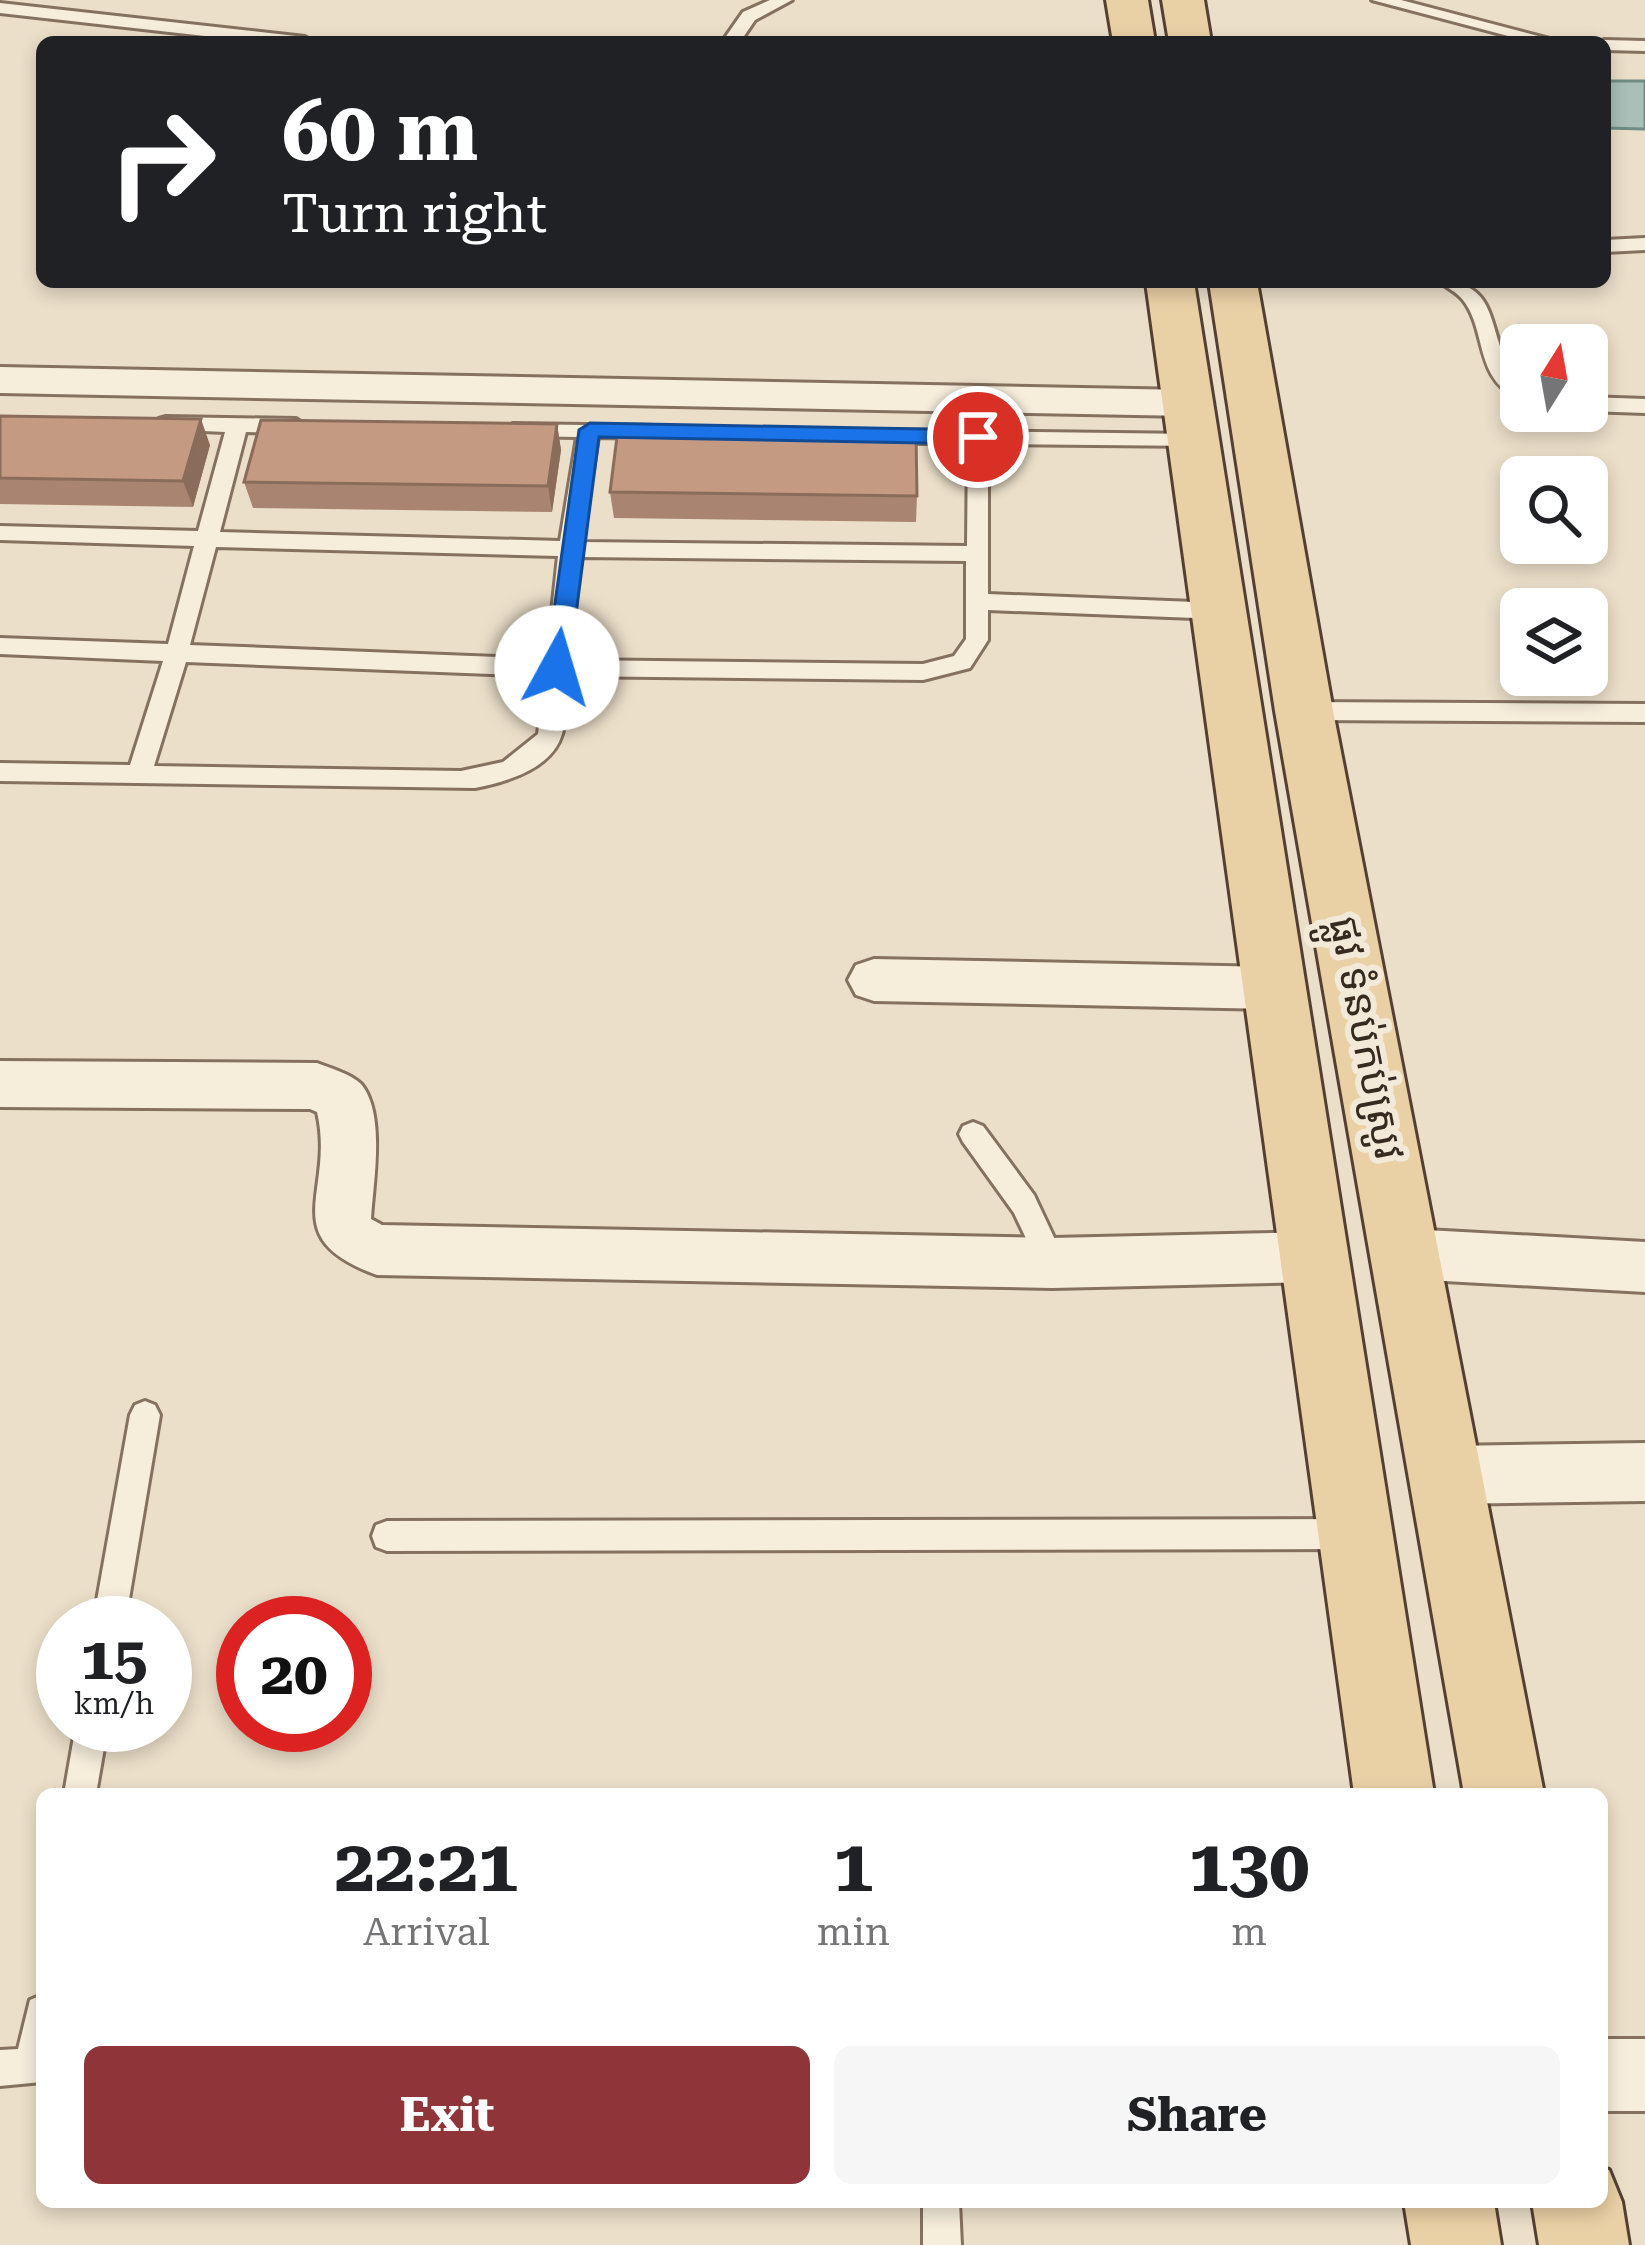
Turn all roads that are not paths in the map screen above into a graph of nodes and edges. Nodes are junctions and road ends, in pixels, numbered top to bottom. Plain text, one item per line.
1 (784, 0) edge
2 (1127, 0) edge
3 (1183, 0) edge
4 (1380, 0) edge
5 (0, 8) edge
6 (251, 36) edge
7 (735, 36) edge
8 (1133, 36) edge
9 (1189, 36) edge
10 (1527, 36) edge
11 (1611, 45) edge
12 (1645, 46) edge
13 (1645, 244) edge
14 (1611, 246) edge
15 (1171, 288) edge
16 (1234, 288) edge
17 (1465, 288) edge
18 (1500, 369) edge
19 (0, 380) edge
20 (1608, 405) edge
21 (1645, 406) edge
22 (1191, 422) junction
23 (142, 423) edge
24 (237, 425) junction
25 (331, 426) edge
26 (495, 429) edge
27 (590, 430) junction
28 (681, 432) edge
29 (864, 435) edge
30 (978, 437) junction
31 (0, 533) edge
32 (208, 538) junction
33 (570, 549) junction
34 (979, 554) junction
35 (980, 602) junction
36 (1220, 611) junction
37 (0, 646) edge
38 (177, 652) junction
39 (557, 668) junction
40 (1304, 710) junction
41 (1645, 713) edge
42 (140, 771) junction
43 (0, 772) edge
44 (874, 980) dead end
45 (1276, 988) junction
46 (0, 1084) edge
47 (973, 1134) dead end
48 (1408, 1254) junction
49 (1318, 1258) junction
50 (1052, 1263) junction
51 (1645, 1268) edge
52 (145, 1415) dead end
53 (1645, 1472) edge
54 (1447, 1475) junction
55 (1359, 1534) junction
56 (387, 1536) dead end
57 (114, 1596) edge
58 (87, 1752) edge
59 (81, 1788) edge
60 (1393, 1788) edge
61 (1503, 1788) edge
62 (36, 2031) edge
63 (25, 2065) edge
64 (1608, 2075) edge
65 (1645, 2075) edge
66 (940, 2208) edge
67 (1450, 2208) edge
68 (1577, 2208) edge
69 (941, 2245) edge
70 (1456, 2245) edge
71 (1584, 2245) edge

1 - 7 lane
2 - 8 main road
3 - 9 main road
4 - 10 lane
5 - 6 lane
11 - 12 lane
13 - 14 lane
15 - 22 main road, ផ្លូវ ទំនប់កប់ស្រូវ
16 - 40 main road, ផ្លូវ ទំនប់កប់ស្រូវ
17 - 18 lane
19 - 22 street
20 - 21 lane
22 - 30 lane
22 - 36 main road, ផ្លូវ ទំនប់កប់ស្រូវ
23 - 24 lane
24 - 25 lane
24 - 32 lane
26 - 27 lane
27 - 28 lane
27 - 33 lane
29 - 30 lane
30 - 34 lane
31 - 32 lane
32 - 33 lane
32 - 38 lane
33 - 34 lane
33 - 39 lane
34 - 35 lane
35 - 36 lane
35 - 39 lane
36 - 45 main road, ផ្លូវ ទំនប់កប់ស្រូវ
37 - 38 lane
38 - 39 lane
38 - 42 lane
39 - 42 lane
40 - 41 lane
40 - 48 main road, ផ្លូវ ទំនប់កប់ស្រូវ
42 - 43 lane
44 - 45 street
45 - 49 main road, ផ្លូវ ទំនប់កប់ស្រូវ
46 - 50 street
47 - 50 lane
48 - 51 street
48 - 54 main road, ផ្លូវ ទំនប់កប់ស្រូវ
49 - 50 street
49 - 55 main road, ផ្លូវ ទំនប់កប់ស្រូវ
52 - 57 lane
53 - 54 street
54 - 61 main road, ផ្លូវ ទំនប់កប់ស្រូវ
55 - 56 lane
55 - 60 main road, ផ្លូវ ទំនប់កប់ស្រូវ
58 - 59 lane
62 - 63 lane
64 - 65 street
66 - 69 lane
67 - 70 main road
68 - 71 main road

